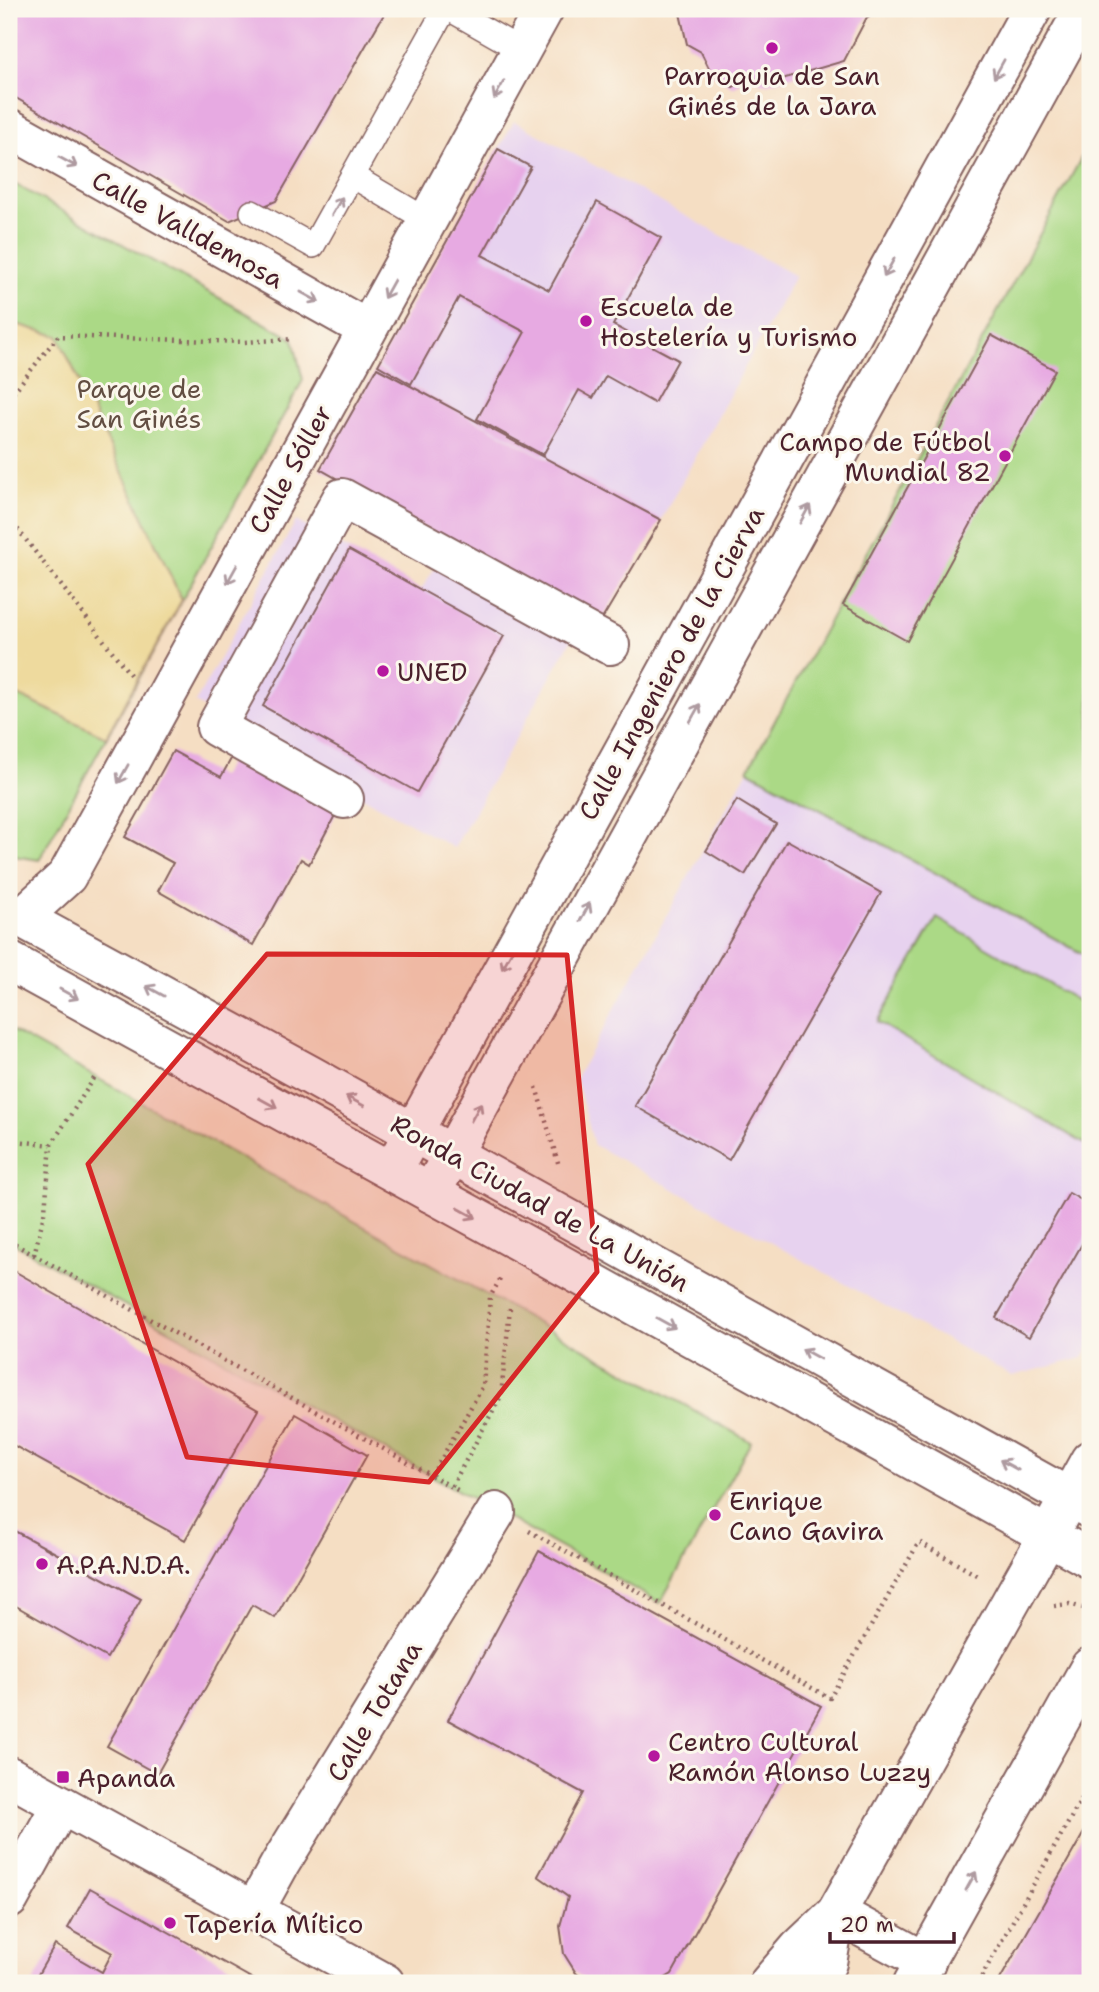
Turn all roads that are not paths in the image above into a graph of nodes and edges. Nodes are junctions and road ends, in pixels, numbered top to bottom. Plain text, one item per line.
1 (447, 9) edge
2 (544, 9) edge
3 (1032, 9) edge
4 (1084, 9) edge
5 (521, 50) junction
6 (9, 128) edge
7 (354, 177) junction
8 (251, 212) dead end
9 (427, 220) junction
10 (367, 329) junction
11 (610, 645) dead end
12 (344, 799) dead end
13 (15, 914) edge
14 (9, 961) edge
15 (413, 1133) junction
16 (452, 1155) junction
17 (392, 1171) junction
18 (431, 1193) junction
19 (1090, 1460) edge
20 (1080, 1504) edge
21 (496, 1512) dead end
22 (1048, 1536) junction
23 (1090, 1559) edge
24 (1090, 1667) edge
25 (9, 1776) edge
26 (61, 1805) junction
27 (9, 1899) edge
28 (254, 1911) junction
29 (836, 1913) junction
30 (919, 1973) edge
31 (385, 1983) edge
32 (769, 1983) edge
33 (816, 1983) edge

1 - 5 lane
1 - 7 lane
2 - 5 street, Calle Sóller
3 -> 15 street, Calle Ingeniero de la Cierva
16 -> 4 street
5 -> 9 street, Calle Sóller
6 -> 10 street, Calle Valldemosa
8 -> 7 lane
7 - 9 lane
9 -> 10 street, Calle Sóller
10 -> 13 street, Calle Sóller
11 - 12 street
15 -> 13 street, Ronda Ciudad de La Unión
14 -> 17 street, Ronda Ciudad de La Unión
15 - 16 street, Ronda Ciudad de La Unión
15 - 17 street, Calle Ingeniero de la Cierva
16 - 18 street
20 -> 16 street, Ronda Ciudad de La Unión
17 - 18 street, Ronda Ciudad de La Unión
18 -> 22 street, Ronda Ciudad de La Unión
19 - 20 street
20 - 22 street
21 - 28 street, Calle Totana
22 - 23 street, Ronda Ciudad de La Unión
22 - 29 street
30 -> 24 street
25 - 26 street
26 - 27 street
26 - 28 street
28 - 31 street
29 - 30 street
29 - 32 street
29 - 33 street

